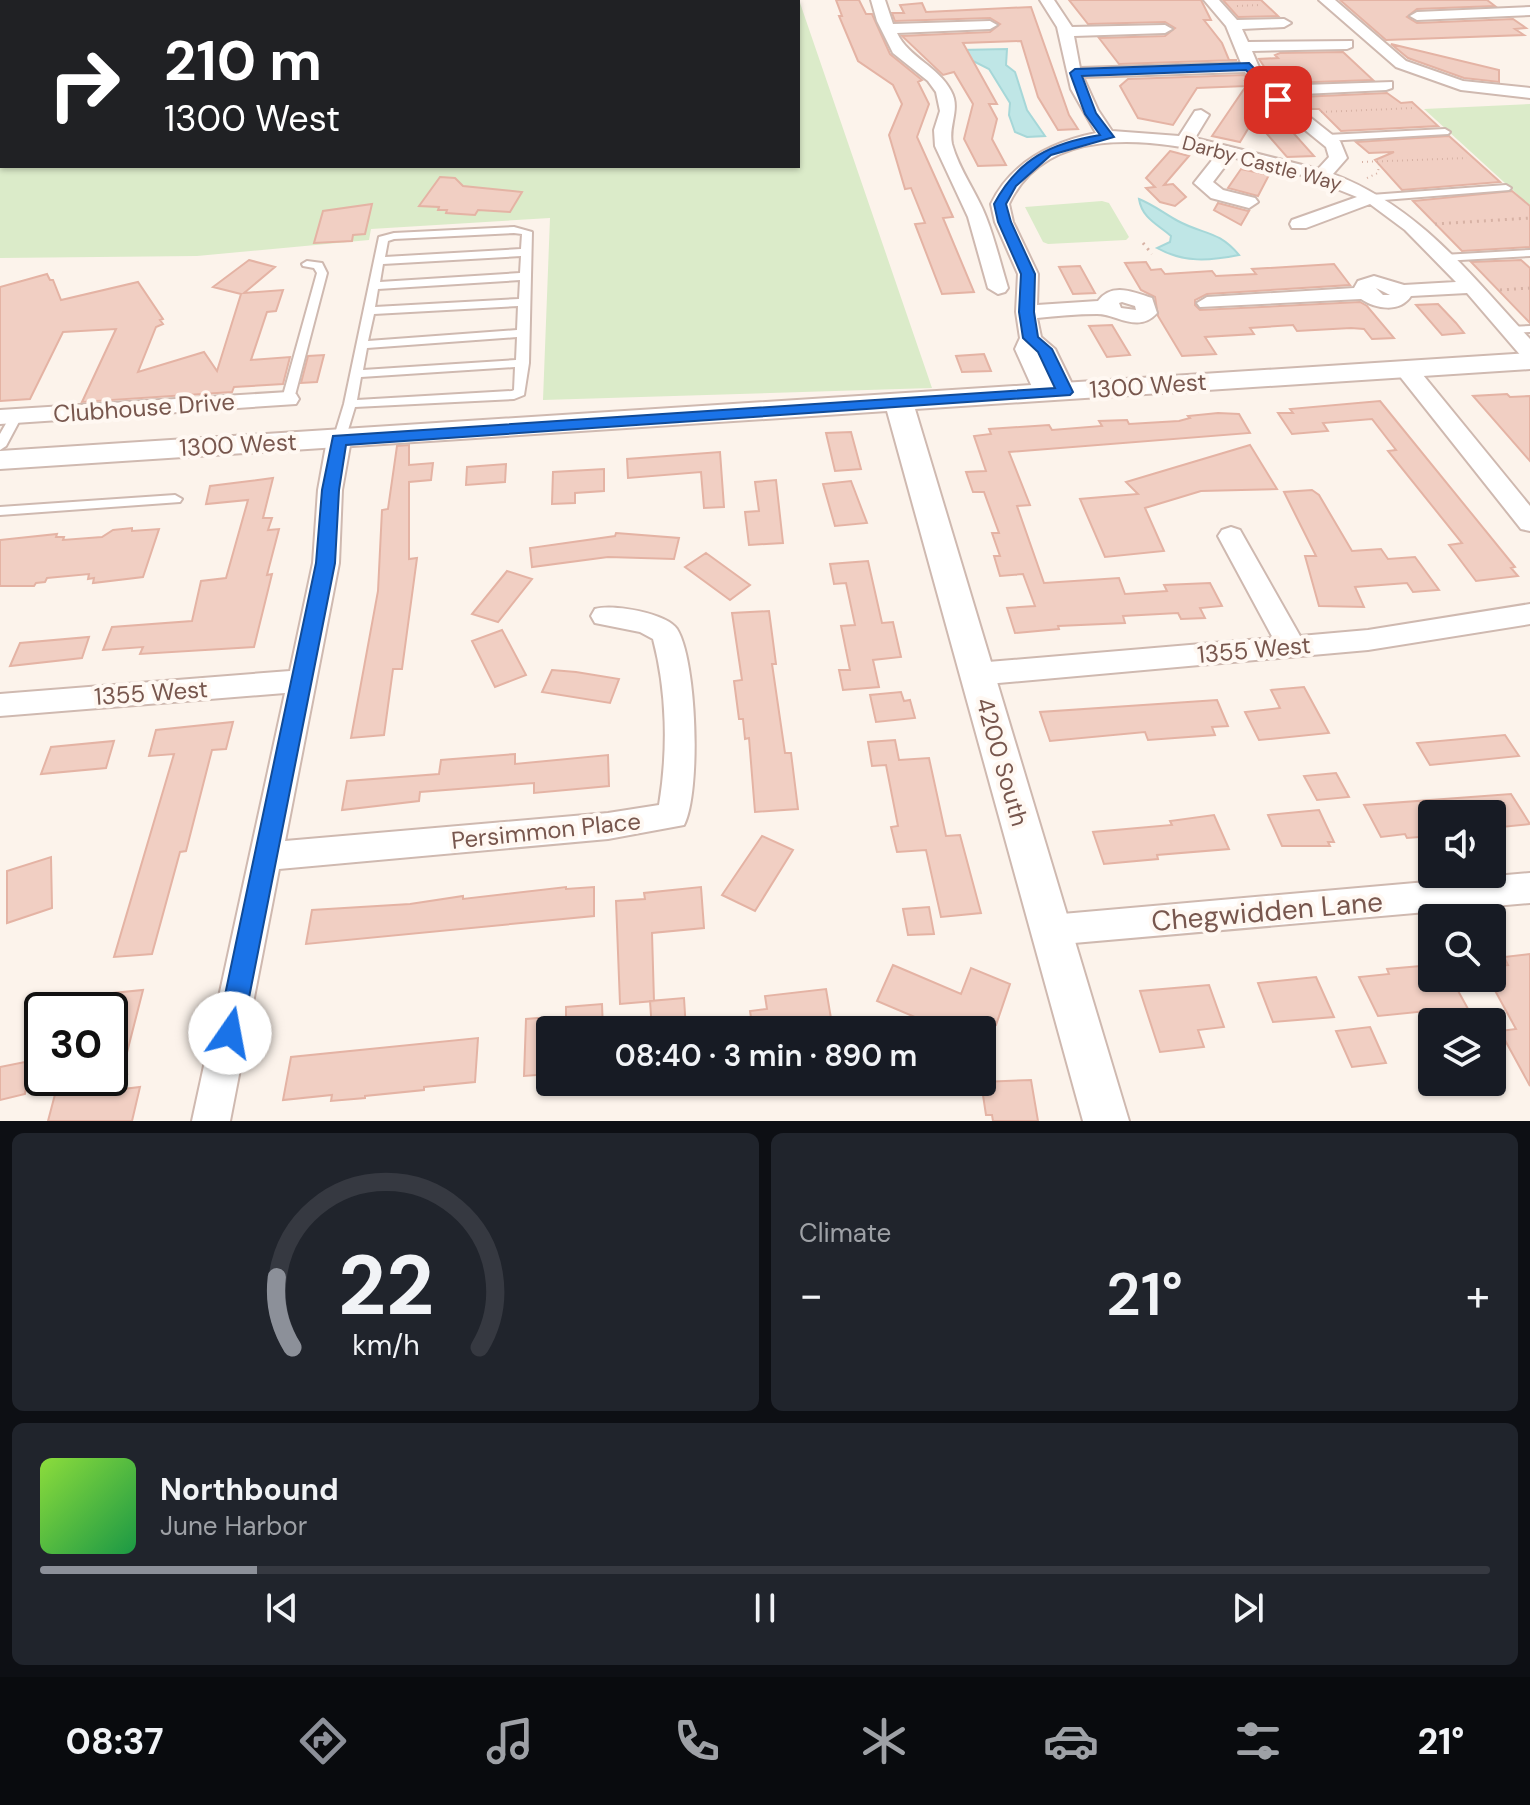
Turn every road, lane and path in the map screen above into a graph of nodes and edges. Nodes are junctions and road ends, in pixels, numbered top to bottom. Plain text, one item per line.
1 (878, 0) edge
2 (1047, 0) edge
3 (1326, 0) edge
4 (1522, 0) edge
5 (1219, 3) edge
6 (1260, 5) dead end
7 (1530, 8) edge
8 (1417, 16) dead end
9 (1284, 23) dead end
10 (990, 25) dead end
11 (1233, 25) junction
12 (888, 29) junction
13 (1165, 29) dead end
14 (1067, 32) junction
15 (1347, 44) dead end
16 (1243, 47) junction
17 (1249, 67) junction
18 (1075, 73) junction
19 (1386, 85) dead end
20 (1270, 91) junction
21 (1530, 93) edge
22 (1414, 108) dead end
23 (1318, 113) dead end
24 (1201, 115) dead end
25 (1445, 132) dead end
26 (1108, 137) junction
27 (1327, 138) junction
28 (1185, 140) junction
29 (1228, 151) junction
30 (1467, 158) dead end
31 (1362, 162) dead end
32 (1379, 164) junction
33 (1322, 175) junction
34 (1361, 179) dead end
35 (960, 180) junction
36 (996, 182) junction
37 (1506, 188) dead end
38 (1371, 198) junction
39 (1249, 202) dead end
40 (1281, 214) dead end
41 (1530, 218) edge
42 (1299, 224) junction
43 (1435, 224) dead end
44 (1318, 234) dead end
45 (1012, 237) junction
46 (982, 239) junction
47 (1143, 243) dead end
48 (528, 252) junction
49 (1530, 253) edge
50 (1152, 254) dead end
51 (1443, 258) junction
52 (378, 261) junction
53 (307, 264) dead end
54 (527, 276) junction
55 (373, 286) junction
56 (998, 288) dead end
57 (1530, 288) edge
58 (1477, 289) junction
59 (526, 302) junction
60 (1207, 303) dead end
61 (1108, 307) dead end
62 (368, 311) junction
63 (1026, 312) junction
64 (1520, 329) edge
65 (524, 333) junction
66 (362, 345) junction
67 (1530, 352) edge
68 (1530, 361) edge
69 (523, 363) junction
70 (1406, 369) junction
71 (356, 374) junction
72 (1055, 392) junction
73 (288, 399) joint
74 (350, 404) junction
75 (899, 404) junction
76 (8, 416) edge
77 (339, 440) junction
78 (0, 446) edge
79 (0, 460) edge
80 (175, 499) dead end
81 (0, 511) edge
82 (1530, 523) edge
83 (1231, 536) dead end
84 (1530, 614) edge
85 (605, 616) dead end
86 (1292, 647) junction
87 (976, 674) junction
88 (301, 681) junction
89 (0, 705) edge
90 (267, 856) junction
91 (1530, 888) edge
92 (1051, 930) junction
93 (211, 1121) edge
94 (1106, 1121) edge

1 - 12 street
2 - 14 street
3 - 21 street
4 - 7 street
5 - 6 path
5 - 11 street
7 - 8 street
9 - 11 street
10 - 12 street
11 - 16 street
12 - 35 street
13 - 14 street
14 - 18 street
15 - 16 street
16 - 17 street
17 - 18 street
17 - 20 street
18 - 26 street
19 - 20 street
20 - 27 street
22 - 23 path
24 - 28 street
25 - 27 lane
26 - 28 street, Darby Castle Way
26 - 36 street, Darby Castle Way
27 - 33 street
28 - 29 street, Darby Castle Way
29 - 33 street, Darby Castle Way
29 - 39 street
30 - 32 path
31 - 32 path
32 - 34 path
33 - 38 street, Darby Castle Way
35 - 36 street
35 - 46 street
36 - 45 street
37 - 38 lane
38 - 42 street
38 - 51 street, Darby Castle Way
40 - 42 street
41 - 43 path
42 - 44 street
45 - 46 street
45 - 63 street
46 - 56 street
47 - 50 path
48 - 52 lane
48 - 52 lane
48 - 54 lane
49 - 51 lane
51 - 58 street, Darby Castle Way
52 - 55 lane
53 - 73 lane
54 - 55 lane
54 - 59 lane
55 - 62 lane
57 - 58 path
58 - 60 street
58 - 64 street, Darby Castle Way
59 - 62 lane
59 - 65 lane
61 - 63 street
62 - 66 lane
63 - 72 street
64 - 67 street, Darby Castle Way
65 - 66 lane
65 - 69 lane
66 - 71 lane
68 - 70 street, 1300 West
69 - 71 lane
69 - 74 lane
70 - 72 street, 1300 West
70 - 82 street
71 - 74 lane
72 - 75 street, 1300 West
73 - 76 street, Clubhouse Drive
74 - 77 lane
75 - 77 street, 1300 West
75 - 87 street, 4200 South
76 - 78 lane
77 - 79 street, 1300 West
77 - 88 street
80 - 81 lane
83 - 86 street
84 - 86 street, 1355 West
85 - 90 street, Persimmon Place
86 - 87 street, 1355 West
87 - 92 street, 4200 South
88 - 89 street, 1355 West
88 - 90 street
90 - 93 street
91 - 92 street, Chegwidden Lane
92 - 94 street, 4200 South

